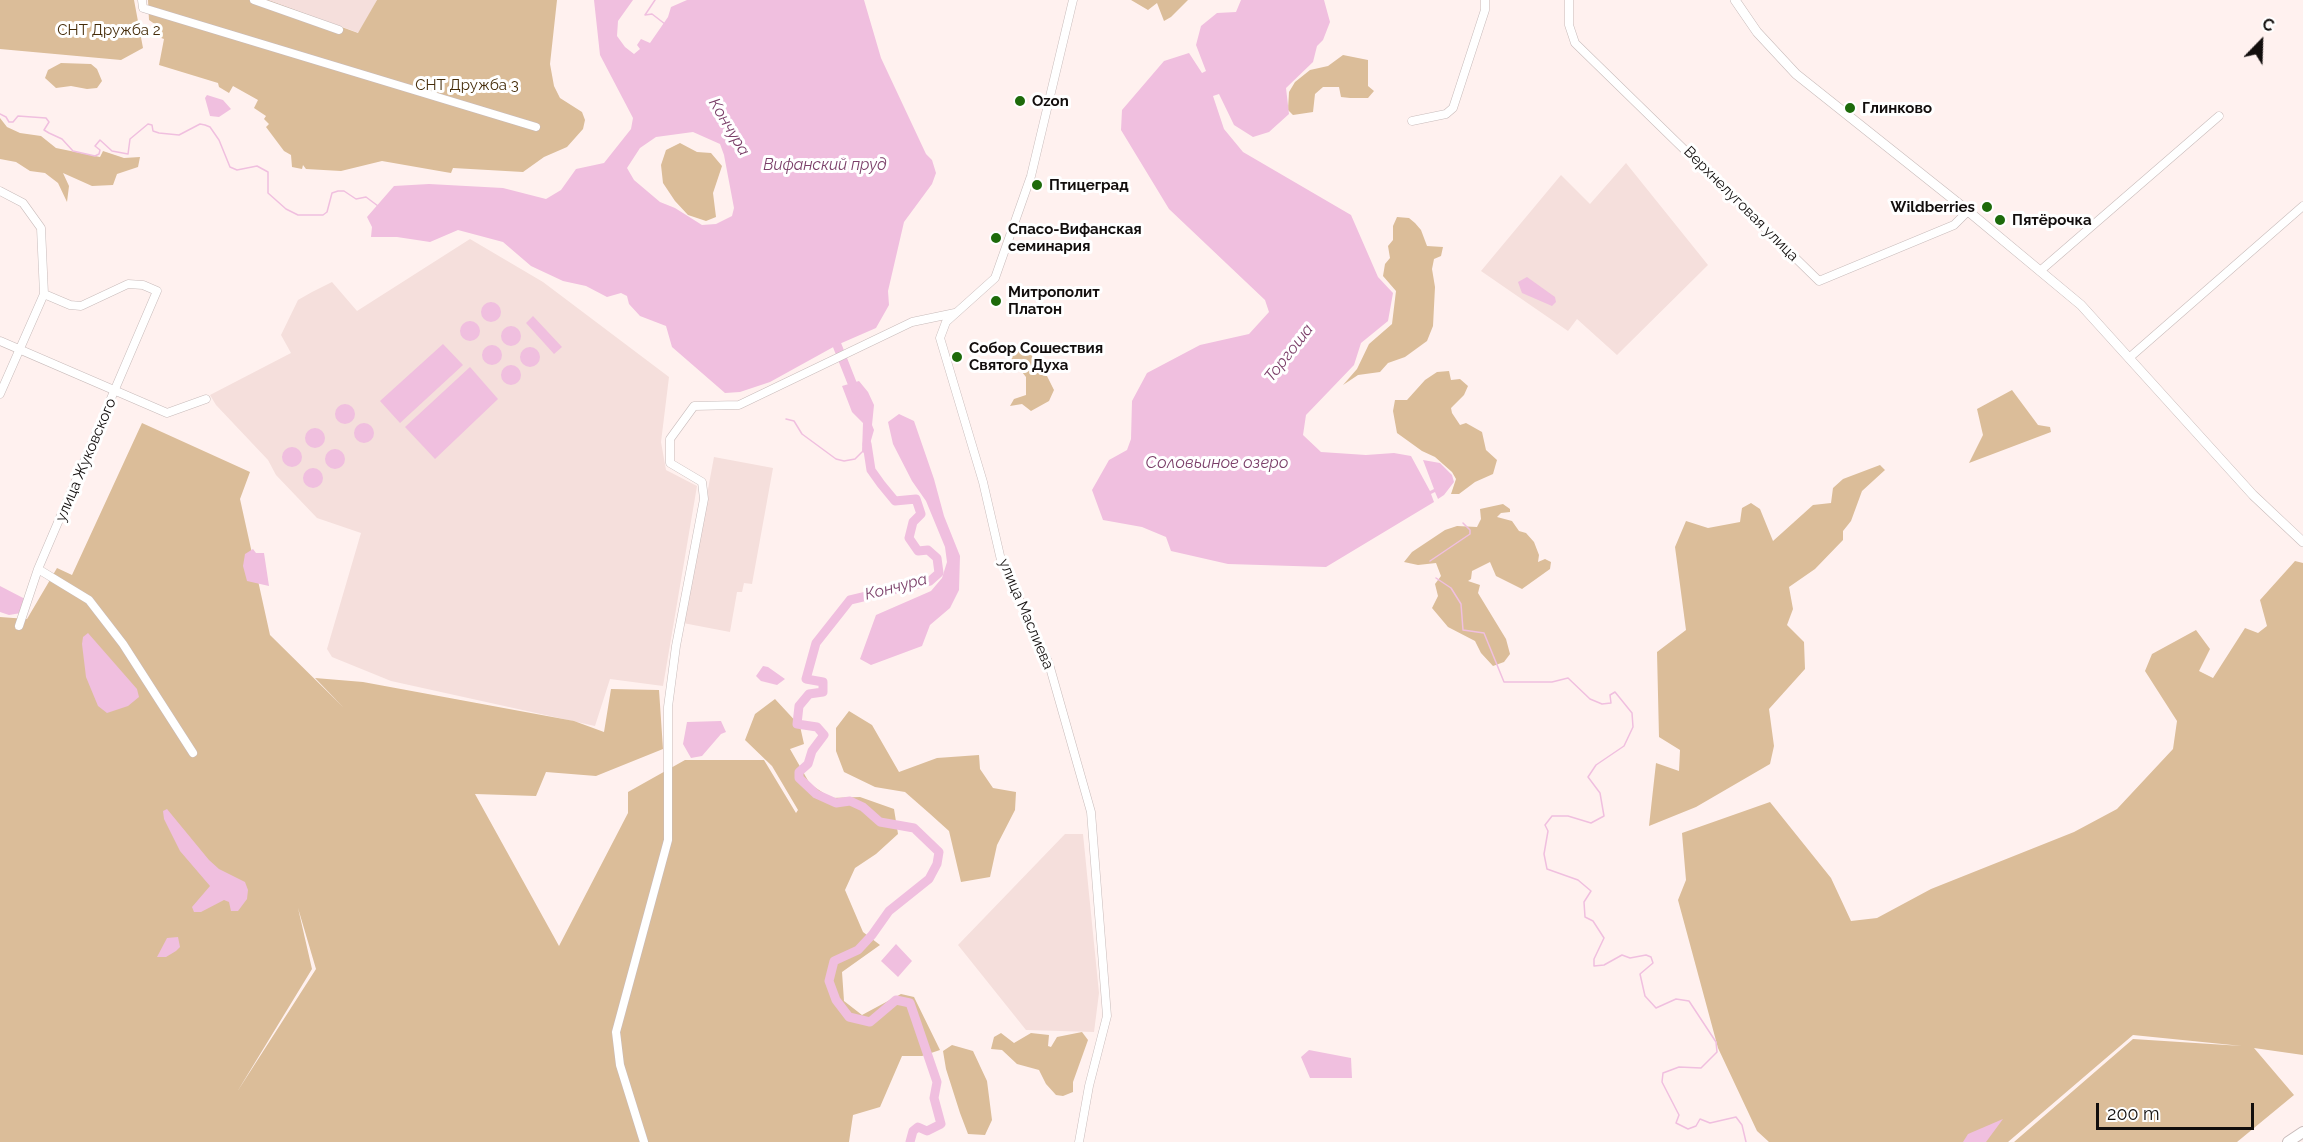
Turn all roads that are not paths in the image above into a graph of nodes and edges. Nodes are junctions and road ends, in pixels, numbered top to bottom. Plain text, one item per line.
1 (142, 0) edge
2 (254, 0) edge
3 (1073, 0) edge
4 (1485, 0) edge
5 (1569, 0) edge
6 (1735, 0) edge
7 (339, 30) dead end
8 (2219, 116) dead end
9 (1412, 121) dead end
10 (536, 127) dead end
11 (0, 191) edge
12 (2303, 206) edge
13 (1968, 211) junction
14 (2040, 271) junction
15 (44, 294) junction
16 (956, 312) junction
17 (0, 341) edge
18 (19, 348) junction
19 (2129, 358) junction
20 (115, 391) junction
21 (0, 394) edge
22 (206, 399) dead end
23 (2303, 542) edge
24 (38, 569) junction
25 (20, 626) dead end
26 (193, 753) dead end
27 (2303, 1132) edge
28 (644, 1142) edge
29 (1079, 1142) edge
30 (2288, 1142) edge

1 - 10 street
2 - 7 street
3 - 16 street
4 - 9 street
5 - 13 street, Верхнелуговая улица
6 - 13 main road
8 - 14 street
11 - 15 street
12 - 19 street
13 - 14 main road
14 - 19 main road
15 - 18 street
15 - 20 street, улица Жуковского
16 - 28 street
16 - 29 street, улица Маслиева
17 - 18 street
18 - 20 street
18 - 21 street
19 - 23 main road
20 - 22 street
20 - 24 street, улица Жуковского
24 - 25 street, улица Жуковского
24 - 26 street
27 - 30 highway

